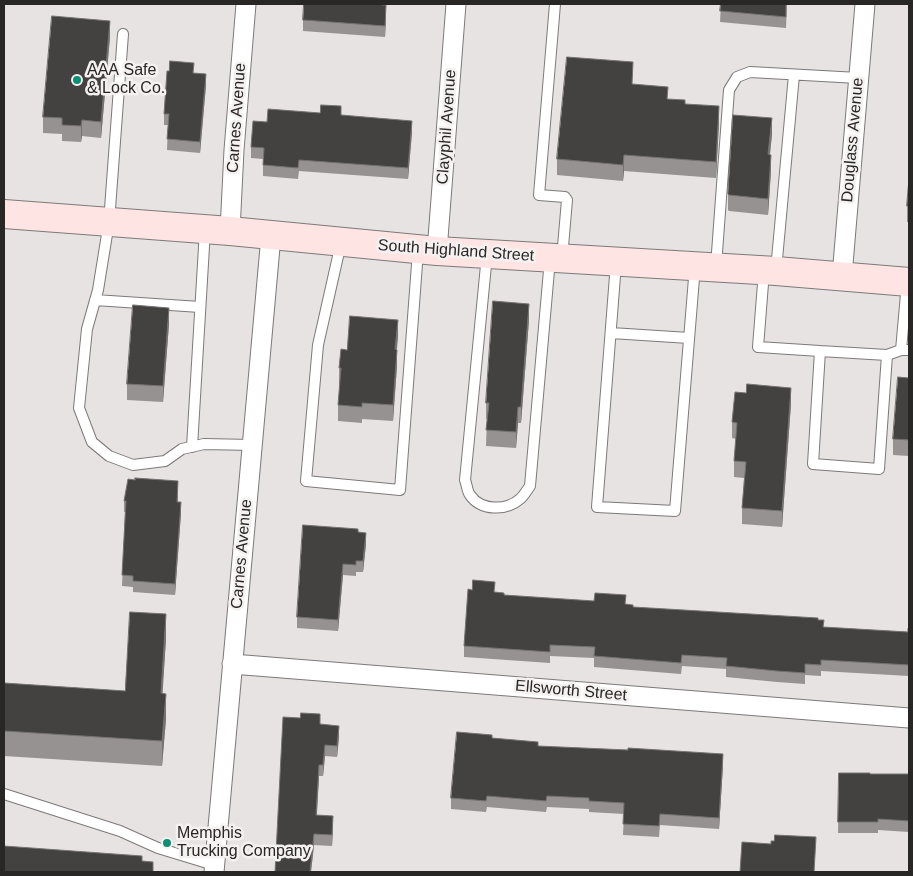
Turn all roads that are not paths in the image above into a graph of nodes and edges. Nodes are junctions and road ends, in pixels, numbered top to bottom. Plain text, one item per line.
1 (246, 4) edge
2 (456, 4) edge
3 (555, 4) edge
4 (865, 4) edge
5 (123, 34) dead end
6 (794, 75) junction
7 (858, 78) junction
8 (4, 214) edge
9 (109, 222) junction
10 (217, 231) junction
11 (271, 236) junction
12 (342, 242) junction
13 (428, 250) junction
14 (487, 254) junction
15 (556, 258) junction
16 (616, 262) junction
17 (705, 267) junction
18 (770, 271) junction
19 (842, 276) junction
20 (908, 282) edge
21 (95, 300) junction
22 (200, 307) junction
23 (611, 333) junction
24 (689, 338) junction
25 (905, 350) edge
26 (820, 351) junction
27 (887, 355) junction
28 (252, 445) junction
29 (192, 447) junction
30 (232, 664) junction
31 (909, 718) edge
32 (4, 794) edge
33 (214, 869) edge

1 - 10 street, Carnes Avenue
2 - 13 street, Clayphil Avenue
3 - 15 lane
4 - 7 street, Douglass Avenue
5 - 9 lane
6 - 7 lane
6 - 17 lane
6 - 18 lane
7 - 19 street, Douglass Avenue
8 - 9 main road, South Highland Street
9 - 10 main road, South Highland Street
9 - 21 lane
10 - 11 main road, South Highland Street
10 - 22 lane
11 - 12 main road, South Highland Street
11 - 28 street, Carnes Avenue
12 - 13 main road, South Highland Street
12 - 13 lane
13 - 14 main road, South Highland Street
14 - 15 main road, South Highland Street
14 - 15 lane
15 - 16 main road, South Highland Street
16 - 17 main road, South Highland Street
16 - 23 lane
17 - 18 main road, South Highland Street
17 - 24 lane
18 - 19 main road, South Highland Street
18 - 26 lane
19 - 20 main road, South Highland Street
20 - 25 lane
21 - 22 lane
21 - 29 lane
22 - 29 lane
23 - 24 lane
23 - 24 lane
25 - 27 lane
26 - 27 lane
26 - 27 lane
28 - 29 lane
28 - 30 street, Carnes Avenue
30 - 31 street, Ellsworth Street
30 - 33 street, Carnes Avenue
32 - 33 lane

